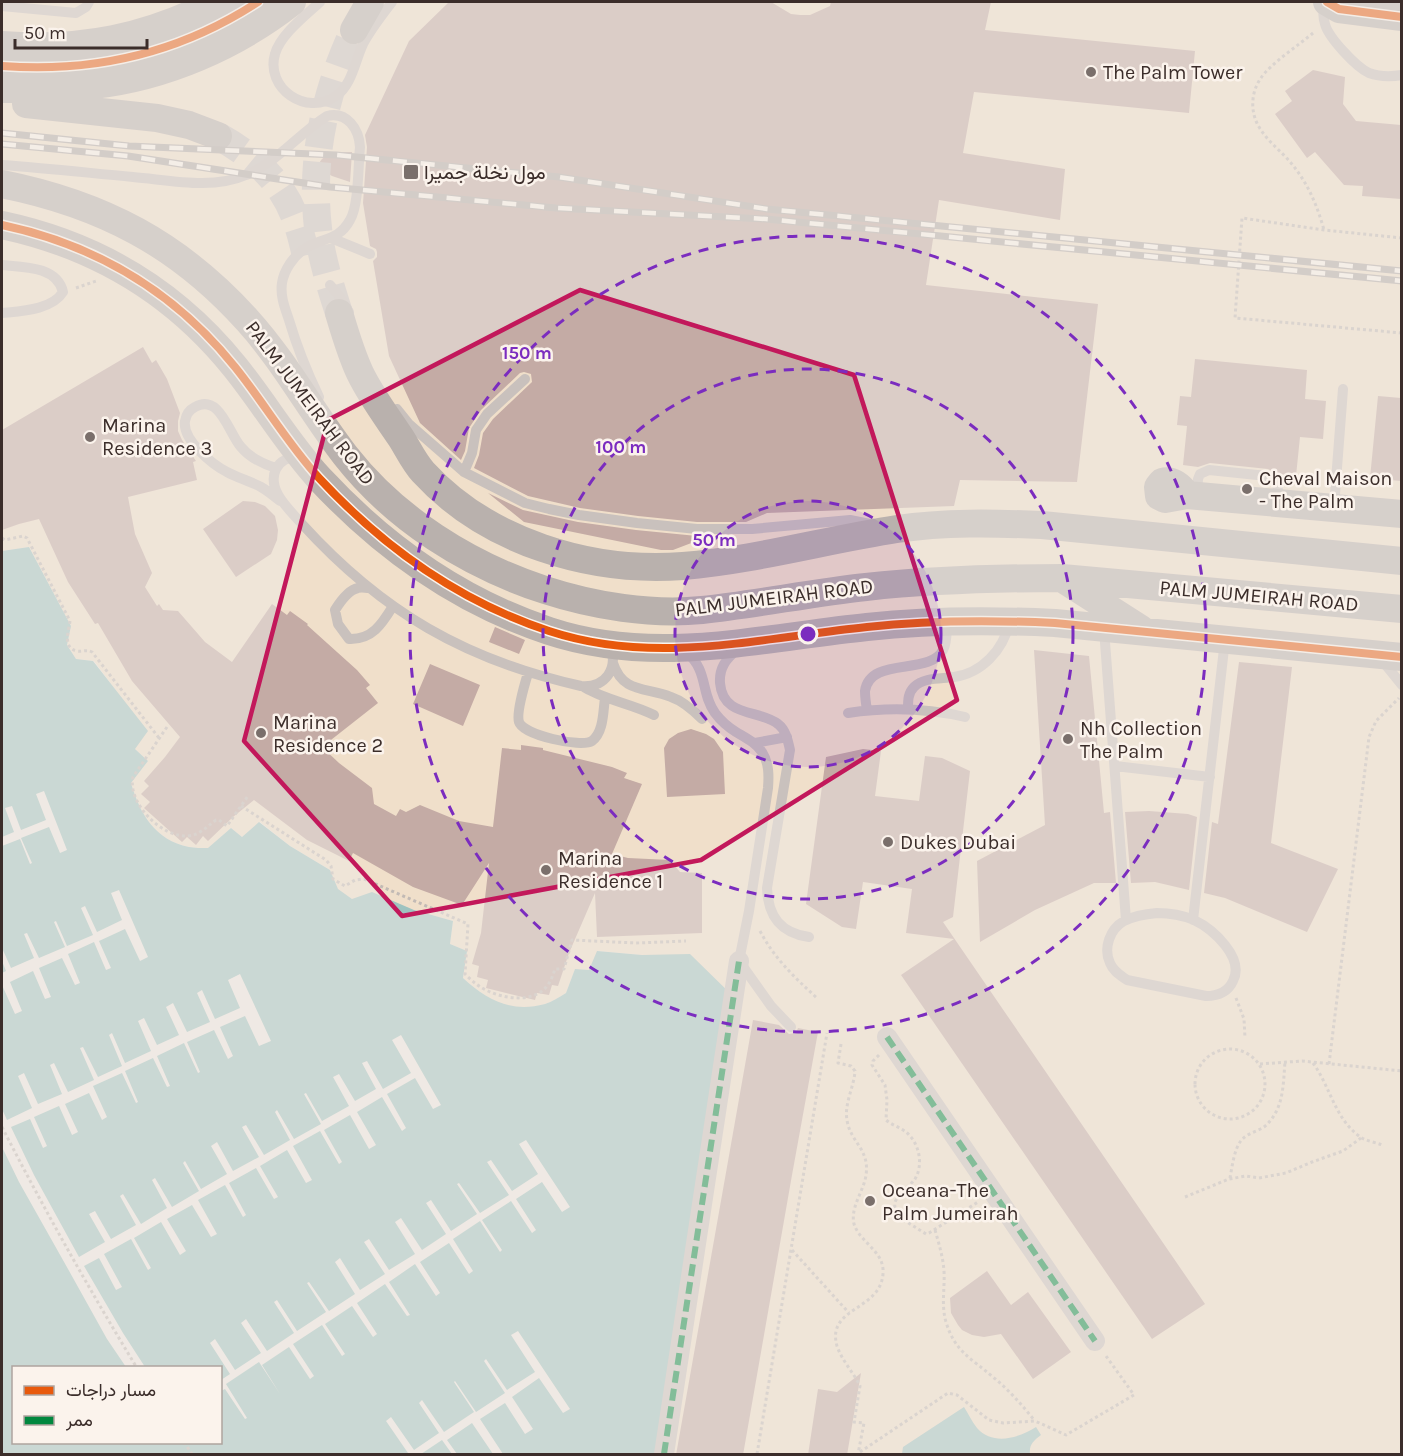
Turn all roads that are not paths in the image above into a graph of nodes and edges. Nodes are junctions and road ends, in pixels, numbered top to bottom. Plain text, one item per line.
1 (89, 2) edge
2 (217, 2) edge
3 (258, 2) edge
4 (292, 2) edge
5 (320, 2) edge
6 (370, 2) edge
7 (392, 2) edge
8 (2, 6) edge
9 (1326, 9) edge
10 (1401, 17) edge
11 (354, 30) tunnel mouth
12 (2, 45) edge
13 (2, 66) edge
14 (1401, 75) edge
15 (2, 89) edge
16 (2, 100) edge
17 (325, 102) junction
18 (342, 116) junction
19 (218, 136) tunnel mouth
20 (2, 165) edge
21 (2, 184) edge
22 (2, 208) edge
23 (2, 225) edge
24 (331, 238) junction
25 (370, 254) dead end
26 (2, 266) edge
27 (330, 285) dead end
28 (2, 313) edge
29 (339, 322) joint
30 (525, 379) dead end
31 (1346, 390) dead end
32 (392, 403) dead end
33 (344, 453) junction
34 (302, 457) junction
35 (276, 468) junction
36 (464, 472) junction
37 (1192, 495) dead end
38 (282, 503) junction
39 (350, 508) junction
40 (1337, 508) junction
41 (1401, 514) edge
42 (899, 529) junction
43 (1330, 554) junction
44 (1401, 561) edge
45 (1062, 578) junction
46 (369, 588) junction
47 (393, 606) junction
48 (1401, 609) edge
49 (947, 621) junction
50 (1010, 621) junction
51 (1104, 628) junction
52 (1145, 632) junction
53 (1225, 640) junction
54 (744, 643) junction
55 (682, 649) junction
56 (611, 654) junction
57 (1389, 655) edge
58 (528, 672) junction
59 (1401, 685) edge
60 (581, 686) junction
61 (605, 698) junction
62 (908, 709) junction
63 (867, 710) junction
64 (848, 713) dead end
65 (654, 715) dead end
66 (964, 717) dead end
67 (702, 719) dead end
68 (787, 737) junction
69 (755, 743) junction
70 (1115, 766) junction
71 (1210, 777) junction
72 (1126, 920) junction
73 (1193, 920) junction
74 (809, 937) dead end
75 (738, 961) junction
76 (790, 1027) dead end
77 (890, 1041) road end
78 (1095, 1341) road end
79 (664, 1455) edge

1 - 8 lane
2 - 12 main road
3 - 13 main road
4 - 15 main road
5 - 17 lane
6 - 11 main road
7 - 17 lane
9 - 10 main road
9 - 14 lane
16 - 19 main road
17 - 18 lane
18 - 20 lane
18 - 24 lane
21 - 33 main road, PALM JUMEIRAH ROAD
22 - 39 main road
23 - 34 main road
24 - 25 lane
24 - 33 lane
26 - 28 lane
27 - 29 lane
29 - 42 main road
30 - 36 lane
31 - 40 lane
32 - 36 lane
33 - 45 main road, PALM JUMEIRAH ROAD
34 - 35 lane
34 - 39 main road
35 - 38 lane
35 - 38 lane
36 - 42 lane
37 - 40 main road
38 - 46 lane
39 - 56 main road
40 - 41 main road
40 - 43 main road
42 - 43 main road
43 - 44 main road
45 - 48 main road, PALM JUMEIRAH ROAD
45 - 52 main road
46 - 47 lane
46 - 47 lane
47 - 58 lane
49 - 50 main road
49 - 54 main road
49 - 63 lane
50 - 51 main road
50 - 62 lane
51 - 52 main road
51 - 70 lane
52 - 53 main road
53 - 57 main road
53 - 71 lane
54 - 55 main road
54 - 68 lane
55 - 56 main road
55 - 69 lane
56 - 60 lane
56 - 67 lane
57 - 59 lane
58 - 60 lane
58 - 61 lane
60 - 61 lane
61 - 65 lane
62 - 63 lane
62 - 66 lane
63 - 64 lane
68 - 69 lane
68 - 74 lane
69 - 75 lane
70 - 71 lane
70 - 72 lane
71 - 73 lane
72 - 73 lane
72 - 73 lane
75 - 76 lane
75 - 79 street
77 - 78 street

